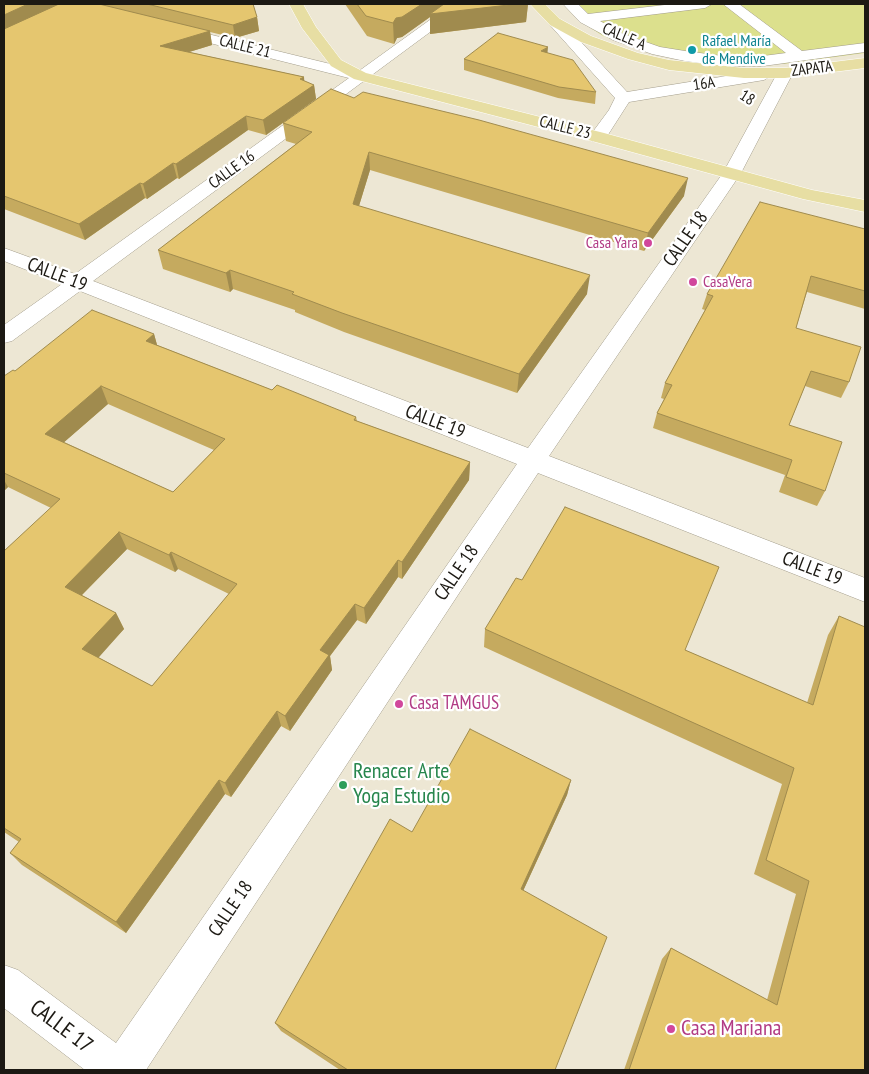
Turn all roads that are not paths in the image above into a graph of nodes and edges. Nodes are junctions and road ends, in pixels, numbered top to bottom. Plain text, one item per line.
1 (296, 4) edge
2 (461, 4) edge
3 (537, 4) edge
4 (570, 4) edge
5 (705, 4) edge
6 (730, 4) edge
7 (585, 19) junction
8 (555, 22) junction
9 (159, 26) edge
10 (865, 48) edge
11 (800, 57) junction
12 (865, 63) edge
13 (669, 65) junction
14 (785, 73) junction
15 (360, 76) junction
16 (717, 82) junction
17 (623, 98) junction
18 (763, 116) junction
19 (598, 137) junction
20 (732, 174) junction
21 (865, 206) edge
22 (4, 254) edge
23 (77, 283) junction
24 (4, 336) edge
25 (533, 460) junction
26 (865, 590) edge
27 (4, 984) edge
28 (118, 1070) edge
29 (122, 1070) edge

1 - 15 main road, CALLE 23
2 - 15 street, CALLE 16
3 - 8 main road
4 - 7 street, CALLE A
5 - 7 street
6 - 11 street
7 - 11 street, CALLE A
8 - 13 main road, ZAPATA
8 - 17 street
9 - 15 street, CALLE 21
10 - 11 street
12 - 14 main road, ZAPATA
13 - 14 main road, ZAPATA
13 - 16 street, 18
14 - 16 street, 16A
14 - 18 street, CALLE 18
15 - 19 main road, CALLE 23
15 - 23 street, CALLE 16
16 - 17 street, 16A
16 - 18 street, 18
17 - 19 street
18 - 20 street, CALLE 18
19 - 20 main road, CALLE 23
20 - 21 main road, CALLE 23
20 - 25 street, CALLE 18
22 - 23 street, CALLE 19
23 - 24 street, CALLE 16
23 - 25 street, CALLE 19
25 - 26 street, CALLE 19
25 - 29 street, CALLE 18
27 - 28 street, CALLE 17

